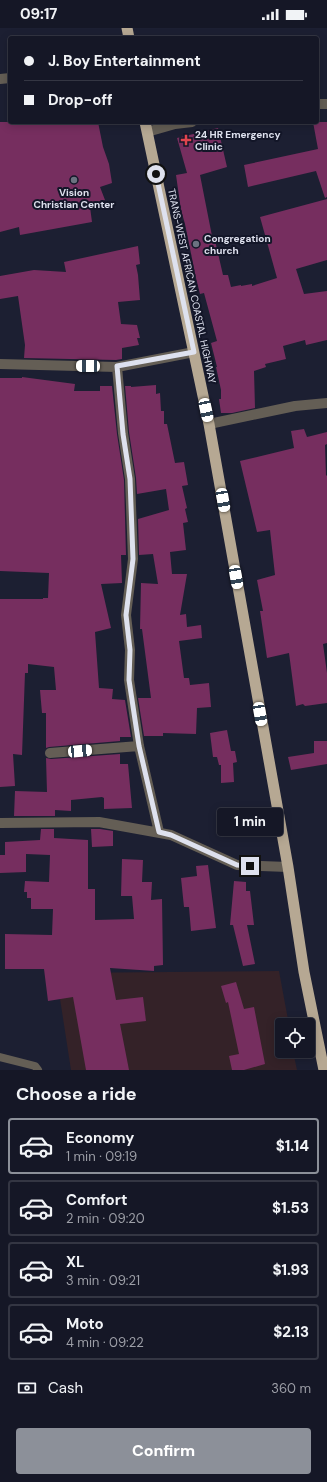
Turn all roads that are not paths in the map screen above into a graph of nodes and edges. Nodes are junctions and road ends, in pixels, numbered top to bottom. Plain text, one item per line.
1 (175, 124) edge
2 (146, 127) edge
3 (194, 352) junction
4 (0, 364) edge
5 (117, 366) junction
6 (327, 403) edge
7 (209, 424) junction
8 (139, 746) junction
9 (50, 754) dead end
10 (0, 823) edge
11 (159, 832) junction
12 (288, 867) junction
13 (0, 1057) edge
14 (38, 1070) edge
15 (324, 1070) edge

1 - 2 street
2 - 3 highway, TRANS-WEST AFRICAN COASTAL HIGHWAY
3 - 5 street
3 - 7 highway, TRANS-WEST AFRICAN COASTAL HIGHWAY
4 - 5 street
5 - 8 street
6 - 7 street
7 - 12 highway, TRANS-WEST AFRICAN COASTAL HIGHWAY
8 - 9 street
8 - 11 street
10 - 11 street
11 - 12 street
12 - 15 highway, TRANS-WEST AFRICAN COASTAL HIGHWAY
13 - 14 lane

